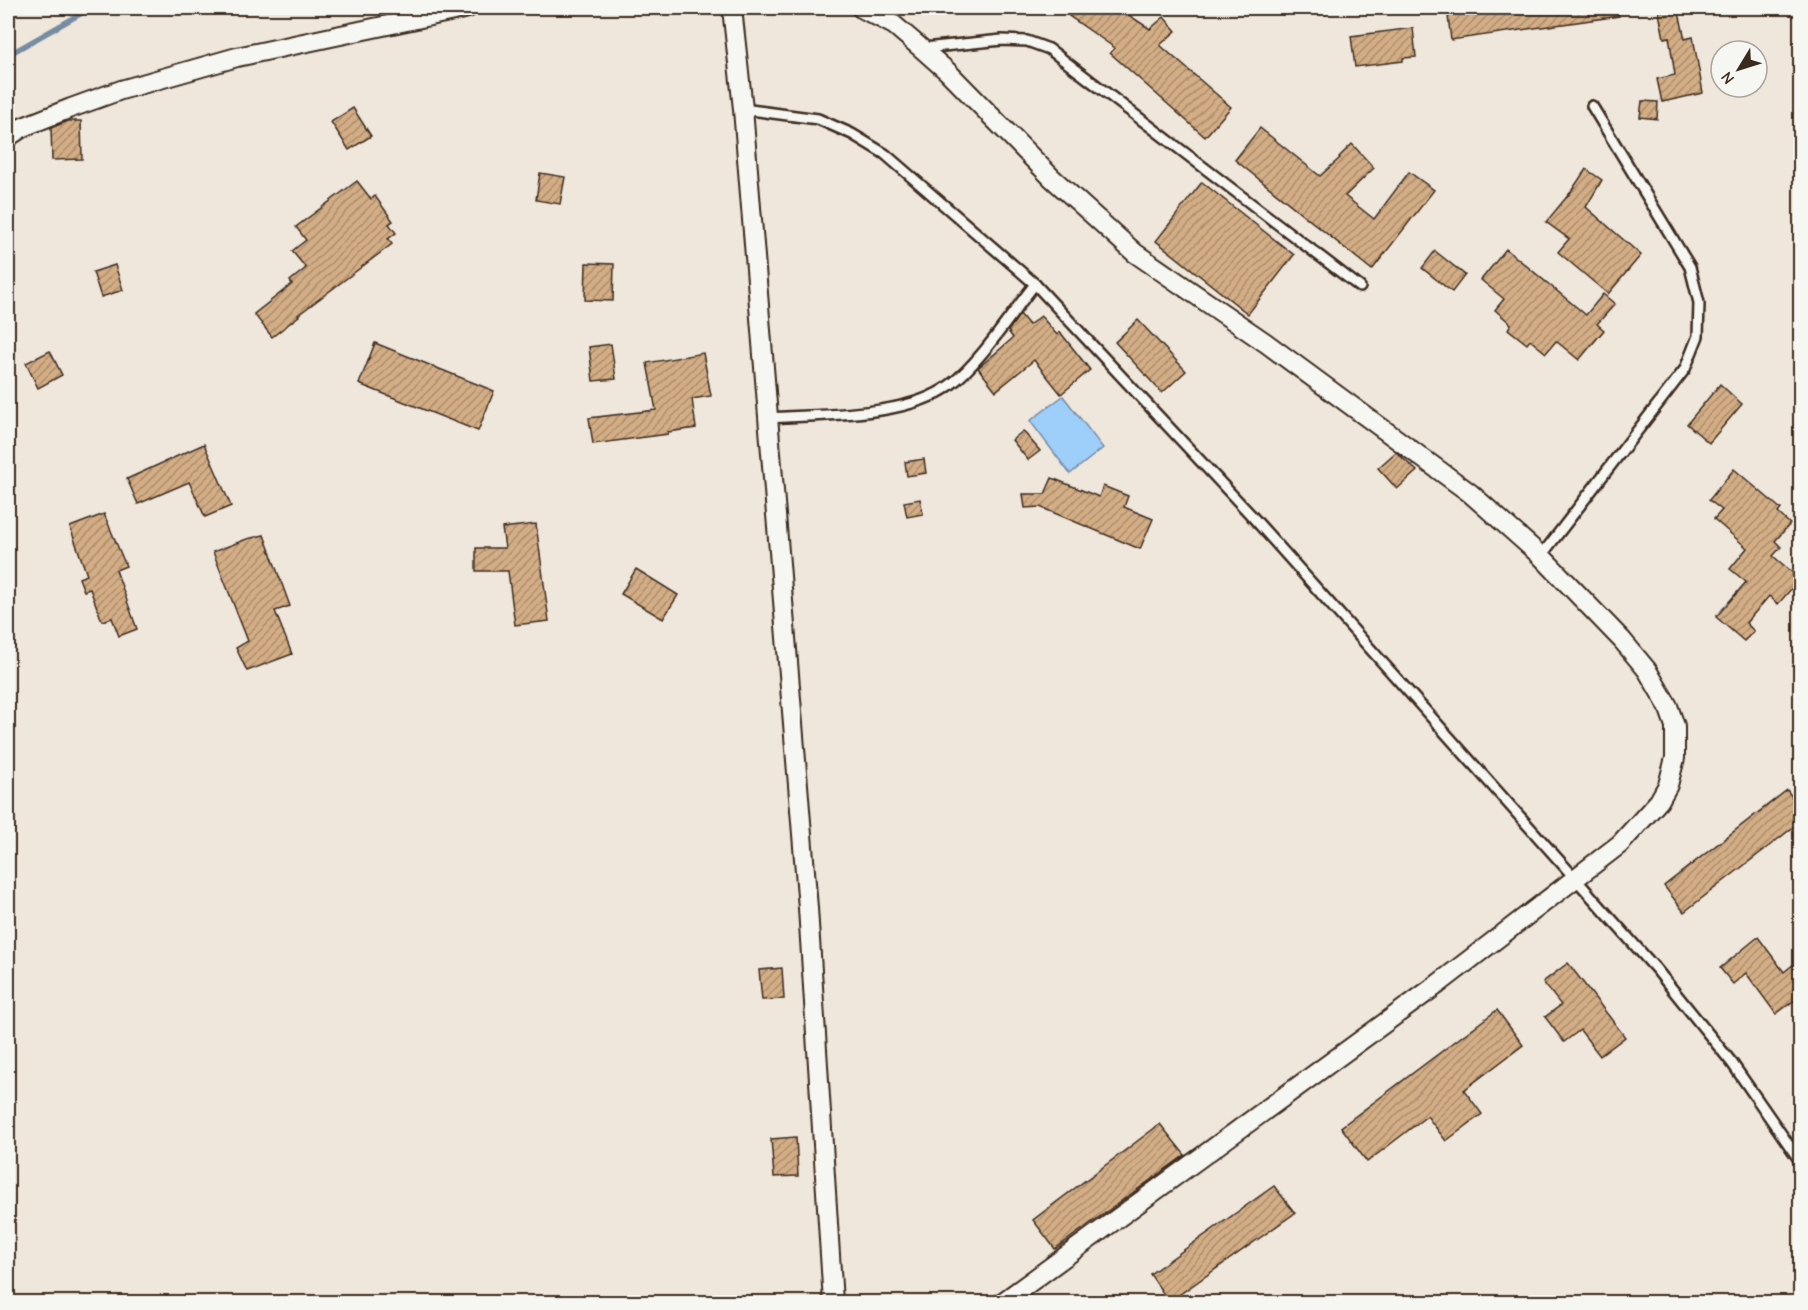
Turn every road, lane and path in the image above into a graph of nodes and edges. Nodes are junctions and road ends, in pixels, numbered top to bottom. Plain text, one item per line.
1 (468, 8) edge
2 (732, 8) edge
3 (861, 8) edge
4 (921, 48) junction
5 (1592, 106) dead end
6 (743, 109) junction
7 (8, 137) edge
8 (1035, 284) junction
9 (1360, 287) dead end
10 (768, 418) junction
11 (1541, 556) junction
12 (1575, 879) junction
13 (1800, 1161) edge
14 (833, 1302) edge
15 (1003, 1302) edge

1 - 7 street
2 - 6 street
3 - 4 street
4 - 9 lane
4 - 11 street
5 - 11 lane
6 - 8 lane
6 - 10 street
8 - 10 lane
8 - 12 lane
10 - 14 street
11 - 12 street
12 - 13 lane
12 - 15 street

